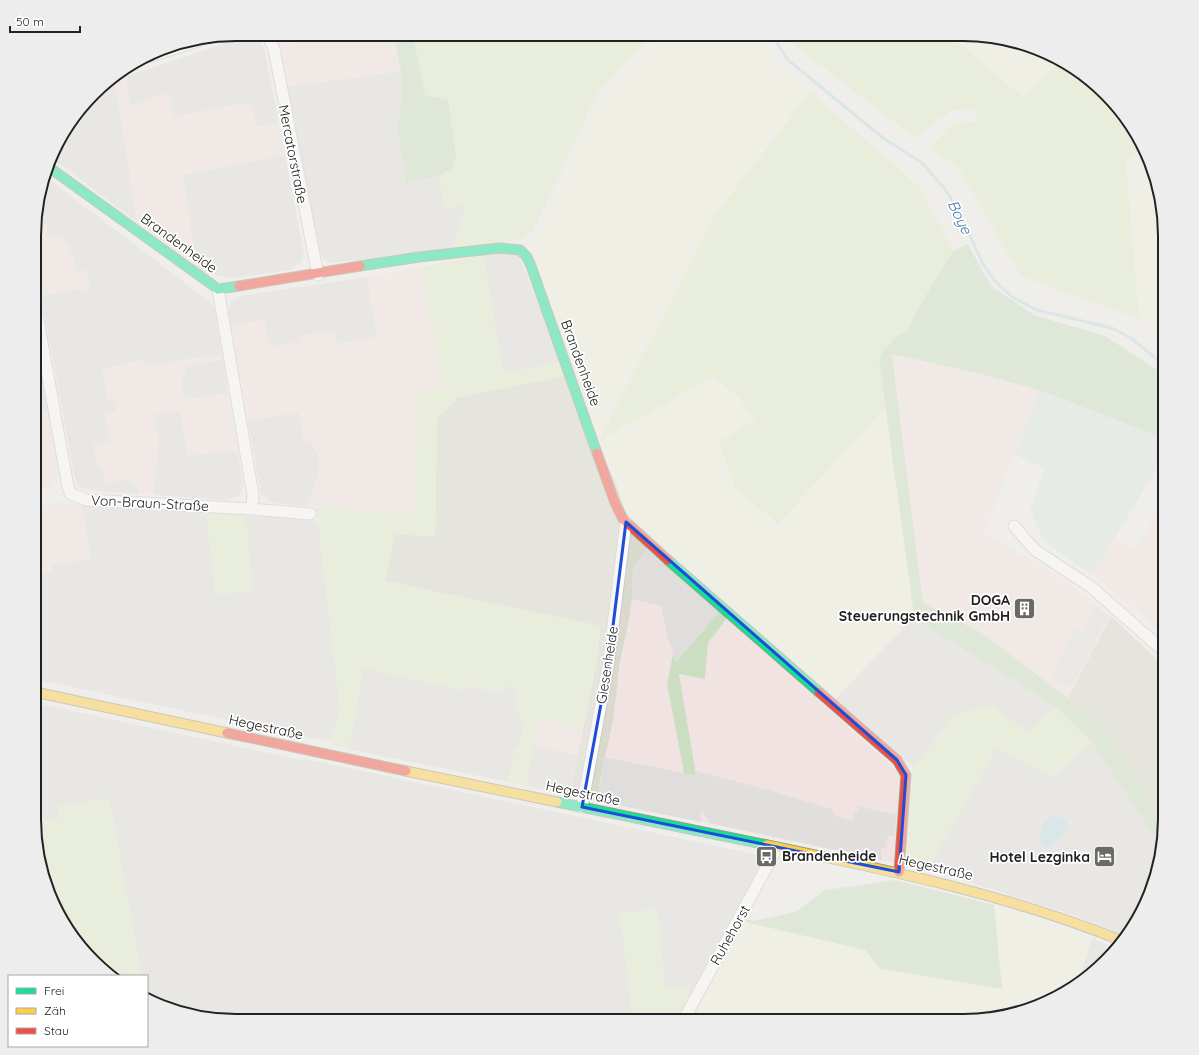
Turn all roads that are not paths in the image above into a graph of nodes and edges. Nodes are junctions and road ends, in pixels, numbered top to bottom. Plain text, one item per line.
1 (270, 41) edge
2 (52, 170) edge
3 (318, 275) junction
4 (218, 289) junction
5 (41, 337) edge
6 (252, 509) junction
7 (310, 514) dead end
8 (626, 522) junction
9 (1014, 526) dead end
10 (1158, 646) edge
11 (41, 693) edge
12 (582, 808) junction
13 (777, 848) junction
14 (899, 872) junction
15 (1117, 939) edge
16 (687, 1014) edge

1 - 3 street, Mercatorstraße
2 - 4 street, Brandenheide
3 - 4 street, Brandenheide
3 - 8 street, Brandenheide
4 - 6 street
5 - 6 street, Von-Braun-Straße
6 - 7 street, Von-Braun-Straße
8 - 12 street, Giesenheide
8 - 14 street, Brandenheide
9 - 10 street
11 - 12 street, Hegestraße
12 - 13 street, Hegestraße
13 - 14 street, Hegestraße
13 - 16 street, Ruhehorst
14 - 15 street, Hegestraße

